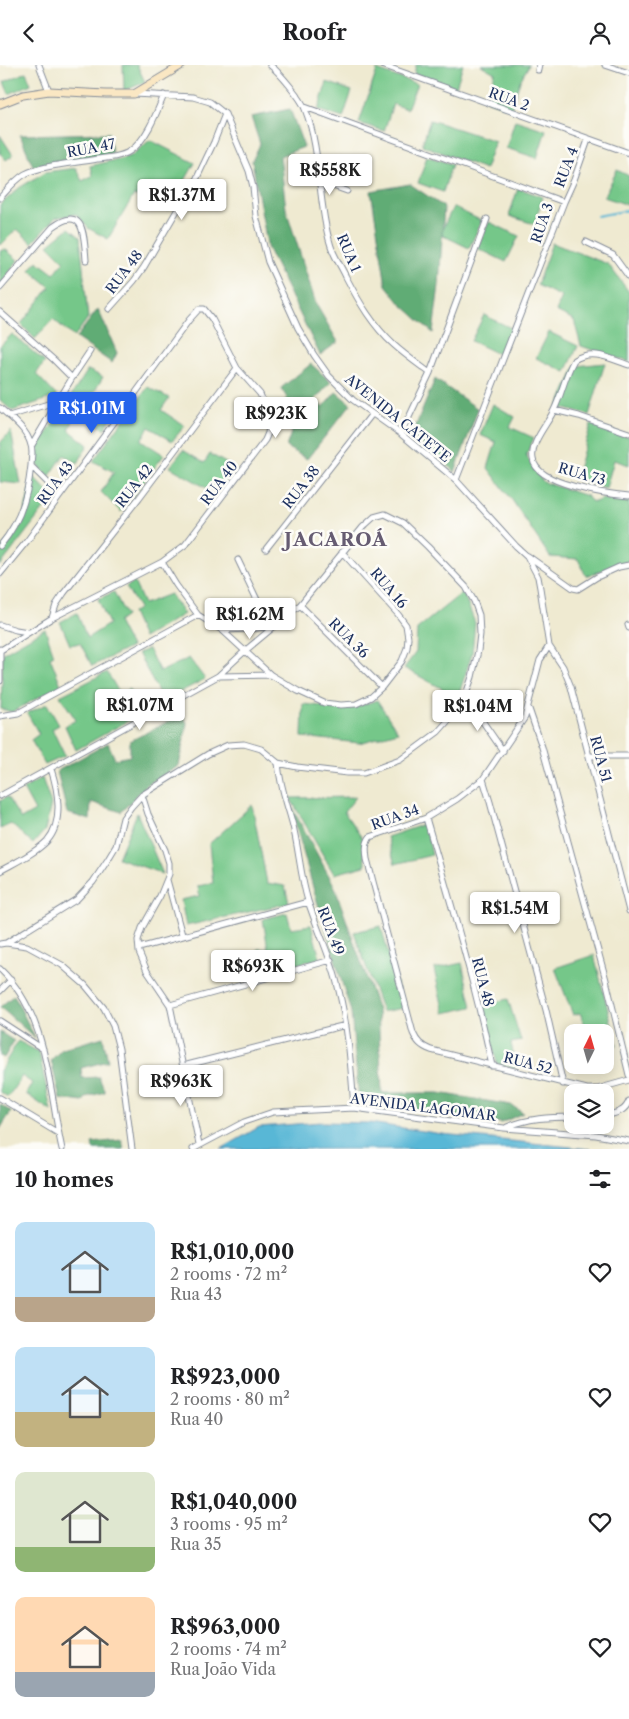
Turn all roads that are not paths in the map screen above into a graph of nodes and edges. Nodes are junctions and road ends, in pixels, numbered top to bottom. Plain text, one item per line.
1 (39, 65) edge
2 (182, 65) edge
3 (270, 65) edge
4 (382, 65) edge
5 (605, 65) edge
6 (629, 73) edge
7 (50, 91) junction
8 (134, 93) junction
9 (164, 95) junction
10 (0, 104) edge
11 (305, 107) junction
12 (225, 114) junction
13 (588, 140) junction
14 (629, 153) edge
15 (319, 181) junction
16 (347, 191) dead end
17 (0, 198) edge
18 (564, 202) junction
19 (487, 219) dead end
20 (586, 242) dead end
21 (86, 260) dead end
22 (629, 277) edge
23 (0, 288) edge
24 (109, 309) dead end
25 (199, 309) joint
26 (0, 312) edge
27 (90, 351) dead end
28 (629, 365) edge
29 (237, 368) junction
30 (430, 373) junction
31 (72, 378) junction
32 (59, 401) junction
33 (0, 408) edge
34 (554, 410) junction
35 (372, 414) junction
36 (9, 416) junction
37 (629, 433) edge
38 (401, 434) junction
39 (32, 445) junction
40 (31, 466) junction
41 (456, 480) junction
42 (60, 495) junction
43 (629, 496) edge
44 (0, 546) edge
45 (266, 549) dead end
46 (342, 552) junction
47 (527, 556) junction
48 (238, 560) dead end
49 (162, 562) junction
50 (629, 565) edge
51 (0, 574) edge
52 (300, 605) junction
53 (198, 615) junction
54 (52, 618) junction
55 (0, 625) edge
56 (276, 626) junction
57 (270, 627) junction
58 (222, 630) junction
59 (28, 632) junction
60 (549, 646) junction
61 (0, 648) edge
62 (246, 650) junction
63 (271, 675) junction
64 (218, 676) junction
65 (0, 681) edge
66 (382, 687) junction
67 (462, 703) junction
68 (529, 709) junction
69 (0, 716) edge
70 (503, 751) junction
71 (589, 756) junction
72 (629, 756) edge
73 (278, 763) junction
74 (51, 769) junction
75 (483, 779) junction
76 (142, 795) junction
77 (0, 796) edge
78 (426, 818) junction
79 (0, 871) edge
80 (167, 879) junction
81 (308, 902) junction
82 (629, 911) edge
83 (182, 935) junction
84 (3, 943) edge
85 (139, 948) junction
86 (330, 960) junction
87 (0, 969) edge
88 (11, 980) junction
89 (0, 991) edge
90 (170, 1005) junction
91 (0, 1021) edge
92 (346, 1025) junction
93 (422, 1046) joint
94 (43, 1049) junction
95 (183, 1066) junction
96 (492, 1066) junction
97 (629, 1075) edge
98 (629, 1081) edge
99 (563, 1084) junction
100 (0, 1098) edge
101 (629, 1101) edge
102 (354, 1108) junction
103 (614, 1114) edge
104 (564, 1117) edge
105 (504, 1128) junction
106 (58, 1133) junction
107 (629, 1141) edge
108 (199, 1144) junction
109 (62, 1149) edge
110 (132, 1149) edge
111 (192, 1149) edge

1 - 7 street
2 - 8 main road
3 - 11 street, RUA 1
4 - 13 street, RUA 2
5 - 6 street
7 - 8 main road
7 - 10 main road
8 - 9 street
9 - 12 street
9 - 17 street, RUA 47
11 - 15 street, RUA 1
11 - 18 street, RUA 3
12 - 24 street, RUA 48
12 - 35 street, AVENIDA CATETE
13 - 14 street, RUA 2
13 - 18 street, RUA 4
15 - 16 street
15 - 30 street, RUA 1
18 - 41 street, RUA 3
19 - 30 street
20 - 22 street
21 - 23 street
25 - 29 street, RUA 40
25 - 42 street, RUA 43
26 - 31 street
27 - 31 street
28 - 34 street
29 - 49 street, RUA 40
29 - 54 street, RUA 42
30 - 38 street
31 - 32 street
32 - 36 street
32 - 39 street
33 - 36 street
34 - 37 street
34 - 43 street, RUA 73
35 - 38 street, AVENIDA CATETE
35 - 45 street, RUA 38
36 - 39 street
38 - 41 street, AVENIDA CATETE
39 - 40 street
40 - 42 street
40 - 44 street
41 - 47 street, AVENIDA CATETE
42 - 51 street, RUA 43
46 - 52 street
46 - 66 street, RUA 16
46 - 67 street
47 - 50 street
47 - 60 street, AVENIDA CATETE
48 - 57 street
49 - 53 street
49 - 54 street, RUA 40
52 - 56 street
52 - 66 street, RUA 36
53 - 58 street, RUA 16
53 - 69 street
54 - 59 street, RUA 40
55 - 59 street
56 - 57 street
56 - 62 street
57 - 58 street
58 - 62 street, RUA 16
59 - 61 street, RUA 40
60 - 68 street, RUA 34
60 - 71 street, RUA 51
61 - 65 street
62 - 63 street, RUA 16
62 - 64 street
63 - 64 street
63 - 66 street, RUA 16
64 - 74 street
67 - 70 street
67 - 73 street
68 - 70 street, RUA 34
68 - 97 street
70 - 75 street, RUA 34
71 - 72 street
71 - 82 street, RUA 51
73 - 76 street
73 - 81 street, RUA 49
74 - 77 street
74 - 79 street
75 - 78 street, RUA 34
75 - 99 street
76 - 80 street
76 - 84 street
78 - 93 street, RUA 34
78 - 96 street, RUA 48
80 - 83 street
80 - 85 street
81 - 83 street
81 - 86 street, RUA 49
83 - 85 street
84 - 110 street
85 - 90 street
86 - 90 street
86 - 92 street, RUA 49
87 - 88 street
88 - 89 street
88 - 94 street
90 - 95 street
91 - 94 street
92 - 95 street
92 - 102 street, RUA 49
93 - 96 street, RUA 52
94 - 106 street
95 - 108 street
96 - 99 street, RUA 52
98 - 99 street, RUA 52
100 - 106 street
101 - 103 street
102 - 105 street, AVENIDA LAGOMAR
102 - 108 street, AVENIDA LAGOMAR
104 - 105 street
105 - 107 street, AVENIDA LAGOMAR
106 - 109 street
108 - 111 street, AVENIDA LAGOMAR

